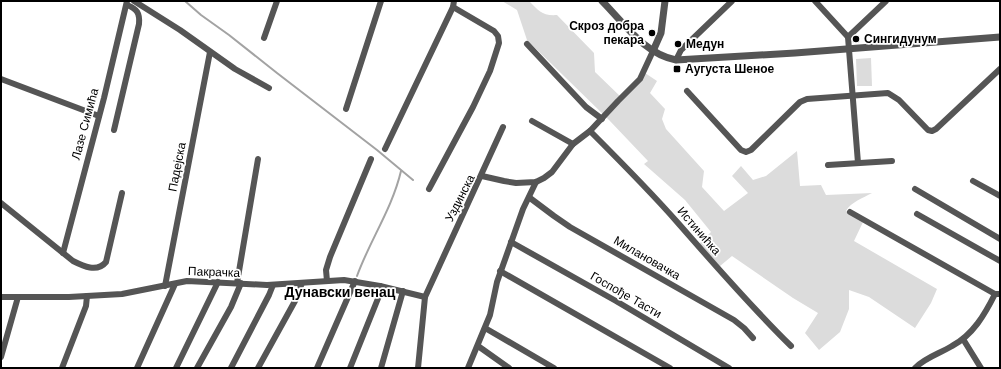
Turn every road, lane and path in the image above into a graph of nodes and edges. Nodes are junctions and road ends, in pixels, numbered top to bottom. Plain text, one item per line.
1 (134, 1) edge
2 (278, 1) edge
3 (381, 1) edge
4 (602, 1) edge
5 (665, 1) edge
6 (732, 1) edge
7 (815, 1) edge
8 (886, 1) edge
9 (127, 3) edge
10 (453, 4) edge
11 (848, 37) junction
12 (1000, 37) edge
13 (264, 38) dead end
14 (527, 44) dead end
15 (849, 49) junction
16 (653, 51) junction
17 (210, 52) junction
18 (676, 60) junction
19 (1000, 69) edge
20 (1, 79) edge
21 (269, 88) dead end
22 (686, 92) dead end
23 (852, 94) junction
24 (346, 109) dead end
25 (99, 116) junction
26 (602, 119) junction
27 (532, 121) dead end
28 (504, 127) dead end
29 (114, 130) dead end
30 (590, 131) junction
31 (573, 144) junction
32 (385, 149) dead end
33 (258, 159) dead end
34 (371, 159) dead end
35 (892, 161) dead end
36 (858, 163) junction
37 (828, 165) dead end
38 (482, 176) junction
39 (973, 181) dead end
40 (536, 182) junction
41 (430, 189) dead end
42 (915, 189) dead end
43 (122, 194) dead end
44 (1000, 196) edge
45 (530, 198) junction
46 (1, 203) edge
47 (850, 212) dead end
48 (917, 214) dead end
49 (1000, 239) edge
50 (511, 242) junction
51 (63, 253) junction
52 (1000, 261) edge
53 (500, 271) junction
54 (327, 281) junction
55 (355, 281) junction
56 (218, 282) junction
57 (302, 282) junction
58 (239, 283) junction
59 (176, 284) junction
60 (273, 285) junction
61 (165, 286) junction
62 (380, 286) junction
63 (403, 291) junction
64 (997, 294) edge
65 (87, 296) junction
66 (1, 297) edge
67 (18, 297) junction
68 (425, 297) junction
69 (485, 328) junction
70 (753, 338) dead end
71 (963, 339) junction
72 (478, 346) junction
73 (791, 346) dead end
74 (1, 357) edge
75 (62, 368) edge
76 (137, 368) edge
77 (176, 368) edge
78 (197, 368) edge
79 (231, 368) edge
80 (258, 368) edge
81 (317, 368) edge
82 (350, 368) edge
83 (381, 368) edge
84 (418, 368) edge
85 (468, 368) edge
86 (509, 368) edge
87 (554, 368) edge
88 (670, 368) edge
89 (728, 368) edge
90 (915, 368) edge
91 (981, 368) edge

1 - 17 street
2 - 13 street
3 - 24 street
4 - 16 street
5 - 16 street
6 - 18 street
7 - 11 street
8 - 11 street
9 - 25 street, Лазе Симића
9 - 29 street
10 - 32 street
10 - 41 street
11 - 15 street
12 - 15 street
14 - 26 street
15 - 18 street
15 - 23 street
16 - 18 street
16 - 26 street
17 - 21 street
17 - 61 street, Падејска
19 - 23 street
20 - 25 street
22 - 23 street
23 - 36 street
25 - 51 street, Лазе Симића
26 - 30 street
27 - 31 street
28 - 38 street
30 - 31 street
30 - 73 street, Истинићка
31 - 40 street
33 - 58 street
34 - 54 street
35 - 36 street
36 - 37 street
38 - 40 street, Уздинска
38 - 68 street, Уздинска
39 - 44 street
40 - 45 street
42 - 49 street
43 - 51 street
45 - 50 street
45 - 70 street, Милановачка
46 - 51 street
47 - 64 street
48 - 52 street
50 - 53 street
50 - 89 street, Госпође Тасти
53 - 69 street
53 - 88 street
54 - 55 street, Пакрачка
54 - 57 street, Пакрачка
55 - 62 street, Пакрачка
55 - 81 street
56 - 58 street, Пакрачка
56 - 59 street, Пакрачка
56 - 77 street
57 - 60 street, Пакрачка
57 - 80 street
58 - 60 street, Пакрачка
58 - 78 street
59 - 61 street, Пакрачка
59 - 76 street
60 - 79 street
61 - 65 street, Пакрачка
62 - 63 street, Пакрачка
62 - 82 street
63 - 68 street, Пакрачка
63 - 83 street
64 - 71 street
65 - 67 street, Пакрачка
65 - 75 street
66 - 67 street, Пакрачка
67 - 74 street
68 - 84 street, Уздинска
69 - 72 street
69 - 87 street
71 - 90 street
71 - 91 street
72 - 85 street
72 - 86 street

